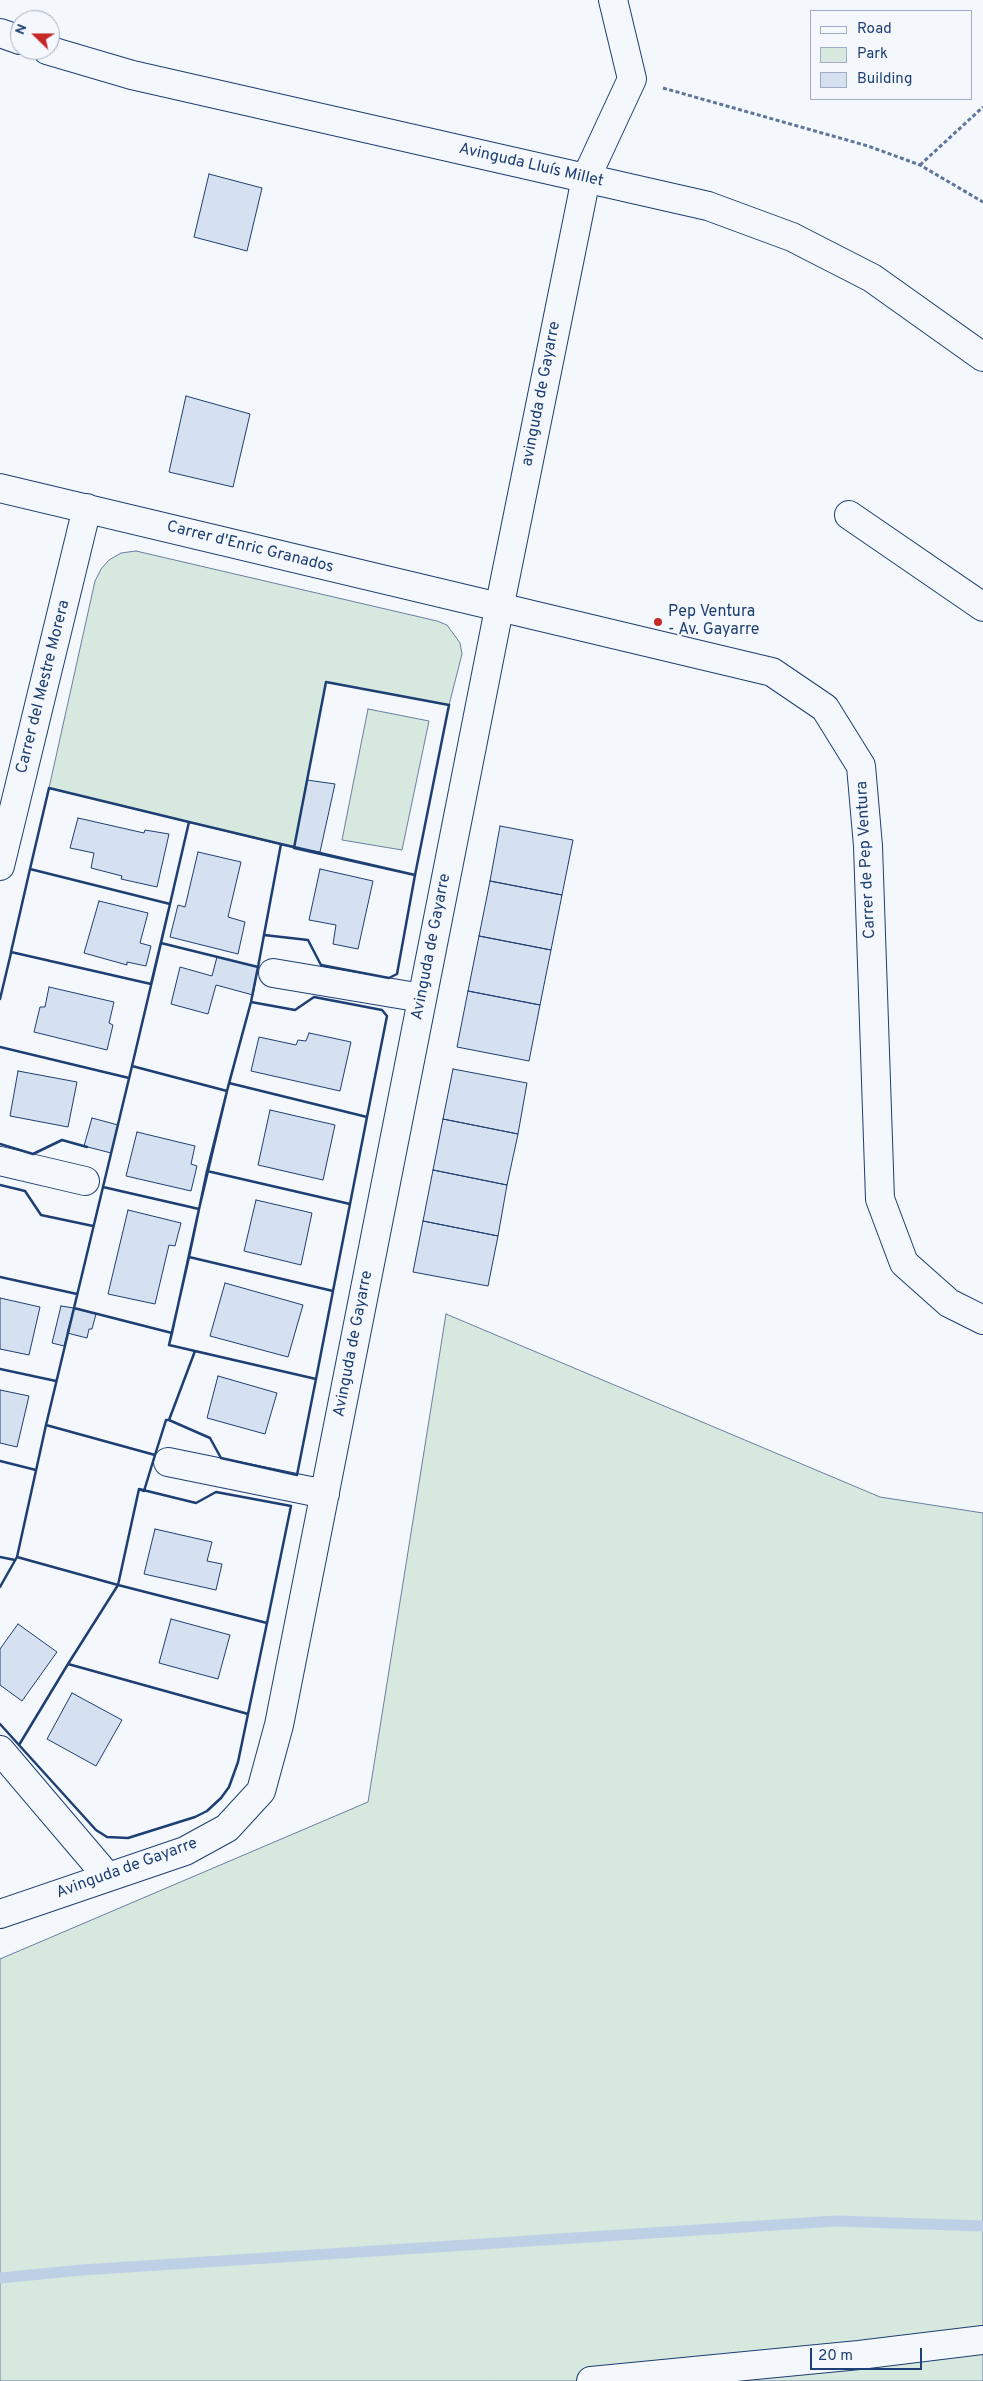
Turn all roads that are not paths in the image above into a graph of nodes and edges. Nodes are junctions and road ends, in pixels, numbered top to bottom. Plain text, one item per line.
1 (613, 0) edge
2 (60, 54) edge
3 (586, 178) junction
4 (983, 356) edge
5 (0, 488) edge
6 (87, 508) junction
7 (849, 515) dead end
8 (983, 607) edge
9 (498, 609) junction
10 (0, 866) edge
11 (273, 973) dead end
12 (422, 998) junction
13 (0, 1161) edge
14 (85, 1181) dead end
15 (983, 1320) edge
16 (168, 1462) dead end
17 (325, 1494) junction
18 (0, 1750) edge
19 (108, 1876) junction
20 (0, 1914) edge
21 (983, 2340) edge
22 (591, 2381) edge

1 - 3 street, avinguda de Gayarre
2 - 3 street, Avinguda Lluís Millet
3 - 4 street, Avinguda Lluís Millet
3 - 9 street, avinguda de Gayarre
5 - 6 street, Carrer d'Enric Granados
6 - 9 street, Carrer d'Enric Granados
6 - 10 street, Carrer del Mestre Morera
7 - 8 street
9 - 12 street, Avinguda de Gayarre
9 - 15 street, Carrer de Pep Ventura
11 - 12 street
12 - 17 street, Avinguda de Gayarre
13 - 14 street
16 - 17 street
17 - 19 street, Avinguda de Gayarre
18 - 19 street
19 - 20 street, Avinguda de Gayarre
21 - 22 street

